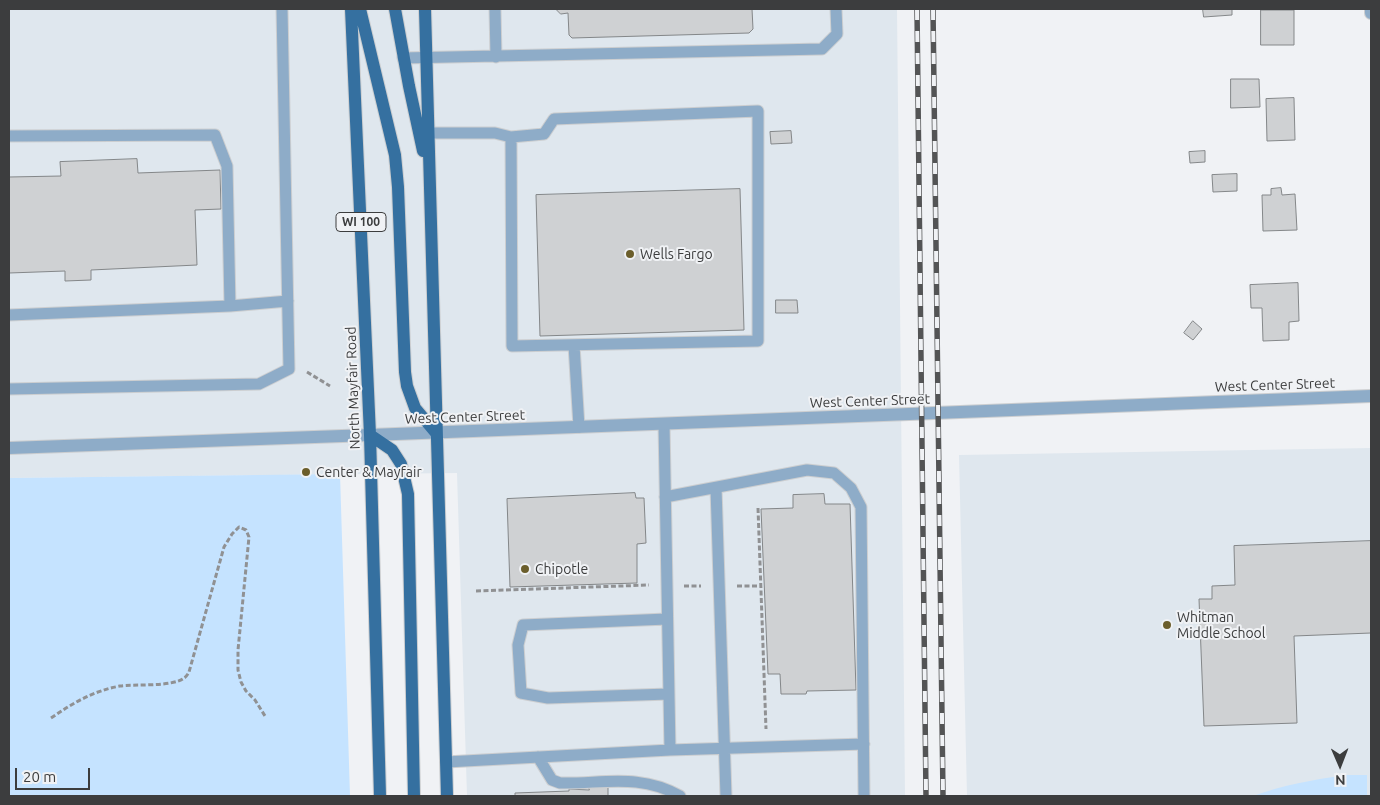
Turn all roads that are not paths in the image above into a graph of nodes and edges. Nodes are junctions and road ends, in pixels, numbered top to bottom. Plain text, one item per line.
1 (282, 9) edge
2 (351, 9) edge
3 (360, 9) edge
4 (395, 9) edge
5 (425, 9) edge
6 (495, 9) edge
7 (836, 9) edge
8 (1371, 9) edge
9 (1371, 13) edge
10 (496, 56) junction
11 (404, 58) junction
12 (426, 58) junction
13 (428, 133) junction
14 (9, 136) edge
15 (511, 137) junction
16 (429, 183) junction
17 (288, 301) junction
18 (230, 306) junction
19 (9, 315) edge
20 (574, 345) junction
21 (9, 388) edge
22 (1371, 396) edge
23 (664, 424) junction
24 (578, 428) junction
25 (436, 433) junction
26 (370, 435) junction
27 (9, 448) edge
28 (716, 488) junction
29 (665, 497) junction
30 (667, 619) junction
31 (668, 694) junction
32 (864, 744) junction
33 (670, 750) junction
34 (723, 750) junction
35 (538, 757) junction
36 (446, 762) junction
37 (380, 796) edge
38 (414, 796) edge
39 (447, 796) edge
40 (680, 796) edge
41 (726, 796) edge
42 (864, 796) edge

1 - 17 lane
2 - 26 main road, North Mayfair Road / WI 100
3 - 25 main road
4 - 11 main road
5 - 12 main road
6 - 10 lane
7 - 10 lane
8 - 9 street
10 - 12 lane
11 - 12 lane
11 - 16 main road
12 - 13 main road
13 - 15 lane
13 - 16 main road
14 - 18 lane
15 - 20 lane
15 - 20 lane
16 - 25 main road
17 - 18 lane
17 - 21 lane
18 - 19 lane
20 - 24 lane
22 - 23 street, West Center Street
23 - 24 street, West Center Street
23 - 29 lane
24 - 25 street, West Center Street
25 - 26 street, West Center Street
25 - 36 main road
26 - 27 street, West Center Street
26 - 37 main road, North Mayfair Road / WI 100
26 - 38 main road
28 - 29 lane
28 - 32 lane
28 - 34 lane
29 - 30 lane
30 - 31 lane
30 - 31 lane
31 - 33 lane
32 - 34 lane
32 - 42 lane
33 - 34 lane
33 - 35 lane
34 - 41 lane
35 - 36 lane
35 - 40 lane
36 - 39 main road

